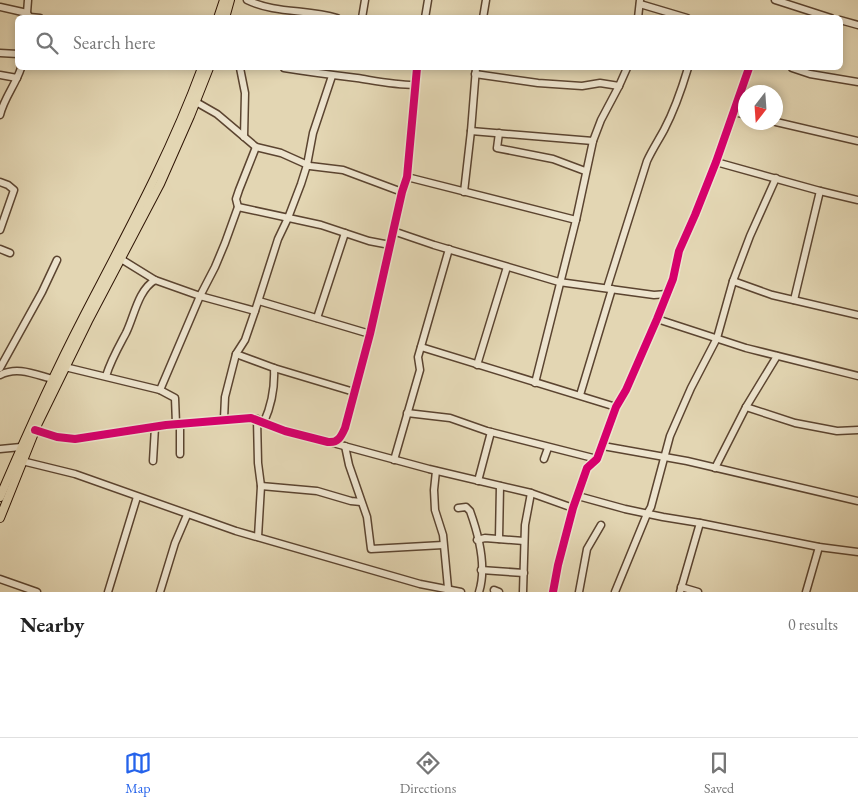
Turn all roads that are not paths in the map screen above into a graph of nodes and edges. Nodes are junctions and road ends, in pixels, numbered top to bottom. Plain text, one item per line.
1 (28, 0) edge
2 (224, 0) edge
3 (230, 0) edge
4 (247, 0) edge
5 (365, 0) edge
6 (428, 0) edge
7 (486, 0) edge
8 (779, 1) edge
9 (640, 2) edge
10 (0, 7) edge
11 (26, 15) edge
12 (29, 15) edge
13 (219, 15) edge
14 (226, 15) edge
15 (325, 15) edge
16 (362, 15) edge
17 (426, 15) edge
18 (483, 15) edge
19 (638, 15) edge
20 (678, 15) edge
21 (822, 15) edge
22 (843, 21) edge
23 (858, 25) edge
24 (0, 52) edge
25 (15, 54) edge
26 (19, 70) edge
27 (201, 70) edge
28 (208, 70) edge
29 (240, 70) edge
30 (296, 70) edge
31 (416, 70) edge
32 (626, 70) edge
33 (687, 70) edge
34 (748, 70) edge
35 (798, 70) edge
36 (475, 71) edge
37 (0, 75) edge
38 (332, 76) junction
39 (17, 78) junction
40 (858, 82) edge
41 (414, 85) junction
42 (619, 86) junction
43 (196, 102) junction
44 (734, 112) junction
45 (738, 113) edge
46 (0, 115) edge
47 (783, 124) edge
48 (471, 130) junction
49 (499, 133) junction
50 (244, 137) junction
51 (593, 141) junction
52 (858, 141) edge
53 (256, 147) junction
54 (716, 162) junction
55 (307, 164) junction
56 (585, 171) junction
57 (407, 177) junction
58 (776, 178) junction
59 (0, 182) edge
60 (820, 191) junction
61 (402, 192) junction
62 (464, 192) junction
63 (858, 200) edge
64 (238, 207) junction
65 (288, 218) junction
66 (2, 219) edge
67 (576, 220) junction
68 (0, 230) edge
69 (393, 231) junction
70 (345, 233) junction
71 (390, 245) junction
72 (0, 249) edge
73 (449, 249) junction
74 (10, 253) dead end
75 (121, 259) junction
76 (57, 260) dead end
77 (507, 267) junction
78 (155, 280) junction
79 (733, 281) junction
80 (559, 282) junction
81 (610, 288) junction
82 (667, 294) junction
83 (200, 296) junction
84 (794, 300) junction
85 (258, 301) junction
86 (256, 311) junction
87 (858, 315) edge
88 (317, 318) junction
89 (657, 319) junction
90 (370, 334) junction
91 (717, 338) junction
92 (421, 347) junction
93 (236, 354) junction
94 (777, 356) junction
95 (477, 365) junction
96 (65, 367) junction
97 (0, 368) edge
98 (274, 368) junction
99 (0, 375) edge
100 (106, 376) junction
101 (858, 376) edge
102 (52, 380) junction
103 (535, 383) junction
104 (160, 390) junction
105 (354, 392) junction
106 (580, 395) junction
107 (616, 406) junction
108 (746, 407) junction
109 (407, 413) junction
110 (224, 419) junction
111 (257, 420) junction
112 (264, 422) junction
113 (178, 424) junction
114 (155, 426) junction
115 (35, 430) junction
116 (858, 430) edge
117 (491, 432) junction
118 (332, 442) junction
119 (346, 446) junction
120 (603, 446) junction
121 (21, 447) junction
122 (548, 448) junction
123 (0, 449) edge
124 (180, 454) dead end
125 (664, 457) junction
126 (544, 459) dead end
127 (394, 460) junction
128 (597, 460) junction
129 (22, 461) junction
130 (153, 461) dead end
131 (715, 468) junction
132 (436, 471) junction
133 (478, 481) junction
134 (261, 486) junction
135 (500, 486) junction
136 (531, 493) junction
137 (578, 496) junction
138 (0, 497) edge
139 (137, 497) junction
140 (858, 501) edge
141 (361, 502) junction
142 (458, 508) dead end
143 (573, 508) junction
144 (186, 514) junction
145 (646, 514) junction
146 (0, 518) edge
147 (700, 523) junction
148 (601, 525) dead end
149 (258, 537) junction
150 (499, 539) junction
151 (477, 540) junction
152 (524, 541) junction
153 (443, 545) junction
154 (819, 547) junction
155 (858, 552) edge
156 (481, 570) junction
157 (524, 573) junction
158 (0, 578) edge
159 (448, 588) junction
160 (680, 590) edge
161 (38, 592) edge
162 (108, 592) edge
163 (160, 592) edge
164 (461, 592) edge
165 (479, 592) edge
166 (523, 592) edge
167 (553, 592) edge
168 (579, 592) edge
169 (615, 592) edge
170 (698, 592) edge
171 (806, 592) edge

1 - 12 street
2 - 13 main road
3 - 14 main road
4 - 15 street
5 - 16 street
6 - 17 street
7 - 18 street
8 - 21 street
9 - 19 street
9 - 20 street
10 - 11 street
22 - 23 street
24 - 25 street
26 - 39 street
27 - 102 main road
28 - 43 main road
29 - 50 street
30 - 38 street
31 - 41 street
32 - 42 street
33 - 81 street
34 - 44 street
35 - 40 street
36 - 42 street
36 - 48 street
37 - 39 street
38 - 41 street
38 - 55 street
39 - 46 street
41 - 57 street
42 - 51 street
43 - 50 street
43 - 75 main road
44 - 45 street
44 - 54 street
47 - 52 street
48 - 49 street
48 - 62 street
49 - 51 street
49 - 56 street
50 - 53 street
51 - 56 street
53 - 55 street
53 - 64 street
54 - 58 street
54 - 82 street
55 - 61 street
55 - 65 street
56 - 67 street
57 - 61 street
57 - 62 street
58 - 60 street
58 - 79 street
59 - 66 street
60 - 63 street
60 - 84 street
61 - 69 street
62 - 67 street
64 - 65 street
64 - 83 street
65 - 70 street
65 - 85 street
66 - 68 street
67 - 80 street
69 - 71 street
69 - 73 street
70 - 71 street
70 - 88 street
71 - 90 street
72 - 74 street
73 - 77 street
73 - 92 street
75 - 78 street
75 - 96 main road
76 - 97 street
77 - 80 street
77 - 95 street
78 - 83 street
78 - 100 street
79 - 84 street
79 - 91 street
80 - 81 street
80 - 103 street
81 - 82 street
81 - 106 street
82 - 89 street
83 - 86 street
83 - 104 street
84 - 87 street
85 - 86 street
85 - 88 street
86 - 93 street
88 - 90 street
89 - 91 street
89 - 107 street
90 - 105 street
91 - 94 street
91 - 125 street
92 - 95 street
92 - 109 street
93 - 98 street
93 - 110 street
94 - 101 street
94 - 108 street
95 - 103 street
96 - 100 street
96 - 115 main road
98 - 105 street
98 - 112 street
99 - 102 street
100 - 104 street
102 - 121 main road
103 - 106 street
104 - 113 street
105 - 118 street
106 - 107 street
107 - 120 street
108 - 116 street
108 - 131 street
109 - 117 street
109 - 127 street
110 - 111 street
110 - 113 street
111 - 112 street
111 - 134 street
112 - 118 street
113 - 114 street
113 - 124 street
114 - 115 street
114 - 130 street
115 - 129 main road
117 - 122 street
117 - 133 street
118 - 119 street
119 - 127 street
119 - 141 street
120 - 125 street
120 - 128 street
121 - 123 street
121 - 138 main road
122 - 126 street
122 - 128 street
125 - 131 street
125 - 145 street
127 - 132 street
128 - 137 street
129 - 139 street
129 - 146 main road
131 - 140 street
132 - 133 street
132 - 153 street
133 - 135 street
134 - 141 street
134 - 149 street
135 - 136 street
135 - 150 street
136 - 143 street
136 - 152 street
137 - 143 street
137 - 145 street
139 - 144 street
139 - 162 street
141 - 153 street
142 - 151 street
143 - 167 street
144 - 149 street
144 - 163 street
145 - 147 street
145 - 169 street
147 - 154 street
147 - 160 street
148 - 168 street
149 - 159 street
150 - 151 street
150 - 152 street
151 - 156 street
152 - 157 street
153 - 159 street
154 - 155 street
154 - 171 street
156 - 157 street
156 - 165 street
157 - 166 street
158 - 161 street
159 - 164 street
160 - 170 street

